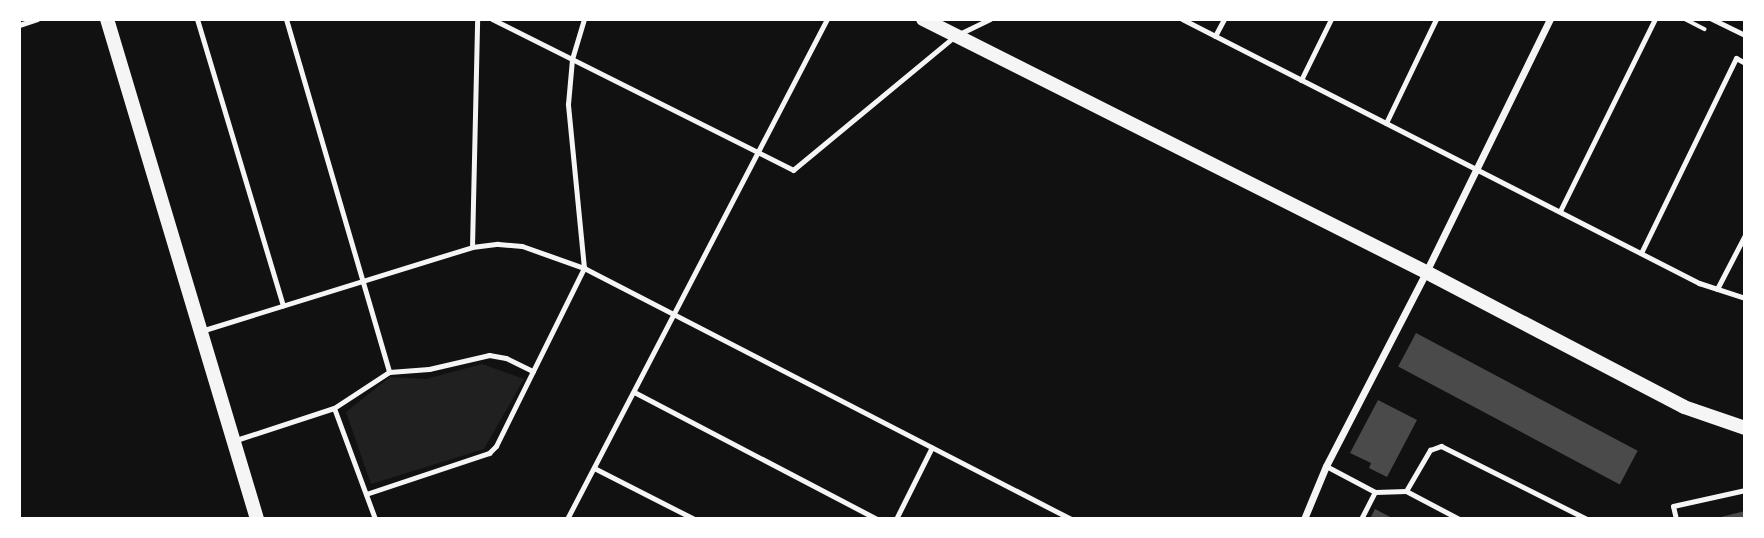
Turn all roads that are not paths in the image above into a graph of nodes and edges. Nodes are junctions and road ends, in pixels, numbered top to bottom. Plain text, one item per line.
1 (37, 19) edge
2 (107, 19) edge
3 (197, 19) edge
4 (286, 19) edge
5 (477, 19) edge
6 (492, 19) edge
7 (584, 19) edge
8 (827, 19) edge
9 (923, 19) edge
10 (990, 19) edge
11 (1182, 19) edge
12 (1224, 19) edge
13 (1331, 19) edge
14 (1436, 19) edge
15 (1550, 19) edge
16 (1655, 19) edge
17 (1712, 19) edge
18 (19, 25) edge
19 (1745, 35) edge
20 (955, 36) junction
21 (1215, 36) junction
22 (572, 59) junction
23 (1745, 63) edge
24 (1300, 80) junction
25 (1385, 123) junction
26 (758, 153) junction
27 (1476, 169) junction
28 (1560, 211) junction
29 (1745, 235) edge
30 (472, 247) junction
31 (1641, 253) junction
32 (584, 268) junction
33 (1426, 272) junction
34 (362, 280) junction
35 (1717, 289) junction
36 (1745, 298) edge
37 (284, 305) junction
38 (674, 314) junction
39 (201, 331) junction
40 (533, 371) junction
41 (389, 372) junction
42 (634, 392) junction
43 (334, 408) junction
44 (1745, 428) edge
45 (233, 440) junction
46 (932, 447) junction
47 (1326, 466) junction
48 (594, 468) junction
49 (1745, 490) edge
50 (1406, 491) junction
51 (1375, 492) junction
52 (366, 494) junction
53 (257, 519) edge
54 (375, 519) edge
55 (567, 519) edge
56 (694, 519) edge
57 (877, 519) edge
58 (896, 519) edge
59 (1071, 519) edge
60 (1304, 519) edge
61 (1361, 519) edge
62 (1459, 519) edge
63 (1587, 519) edge
64 (1675, 519) edge

1 - 18 lane
2 - 39 main road
3 - 37 lane
4 - 34 lane
5 - 30 lane
6 - 22 lane
7 - 22 lane
8 - 26 lane
9 - 20 main road
10 - 20 lane
11 - 21 lane
12 - 21 lane
13 - 24 lane
14 - 25 lane
15 - 27 street
16 - 28 lane
17 - 19 lane
20 - 26 lane
20 - 33 main road
21 - 24 lane
22 - 26 lane
22 - 32 lane
23 - 31 lane
24 - 25 lane
25 - 27 lane
26 - 38 lane
27 - 28 lane
27 - 33 street
28 - 31 lane
29 - 35 lane
30 - 32 lane
30 - 34 lane
31 - 35 lane
32 - 38 lane
32 - 40 lane
33 - 44 main road
33 - 47 street
34 - 37 lane
34 - 41 lane
35 - 36 lane
37 - 39 lane
38 - 42 lane
38 - 46 lane
39 - 45 main road
40 - 41 lane
40 - 52 lane
41 - 43 lane
42 - 48 lane
42 - 57 lane
43 - 45 lane
43 - 52 lane
45 - 53 main road
46 - 58 lane
46 - 59 lane
47 - 51 lane
47 - 60 street
48 - 55 lane
48 - 56 lane
49 - 64 lane
50 - 51 lane
50 - 62 lane
50 - 63 lane
51 - 61 lane
52 - 54 lane

